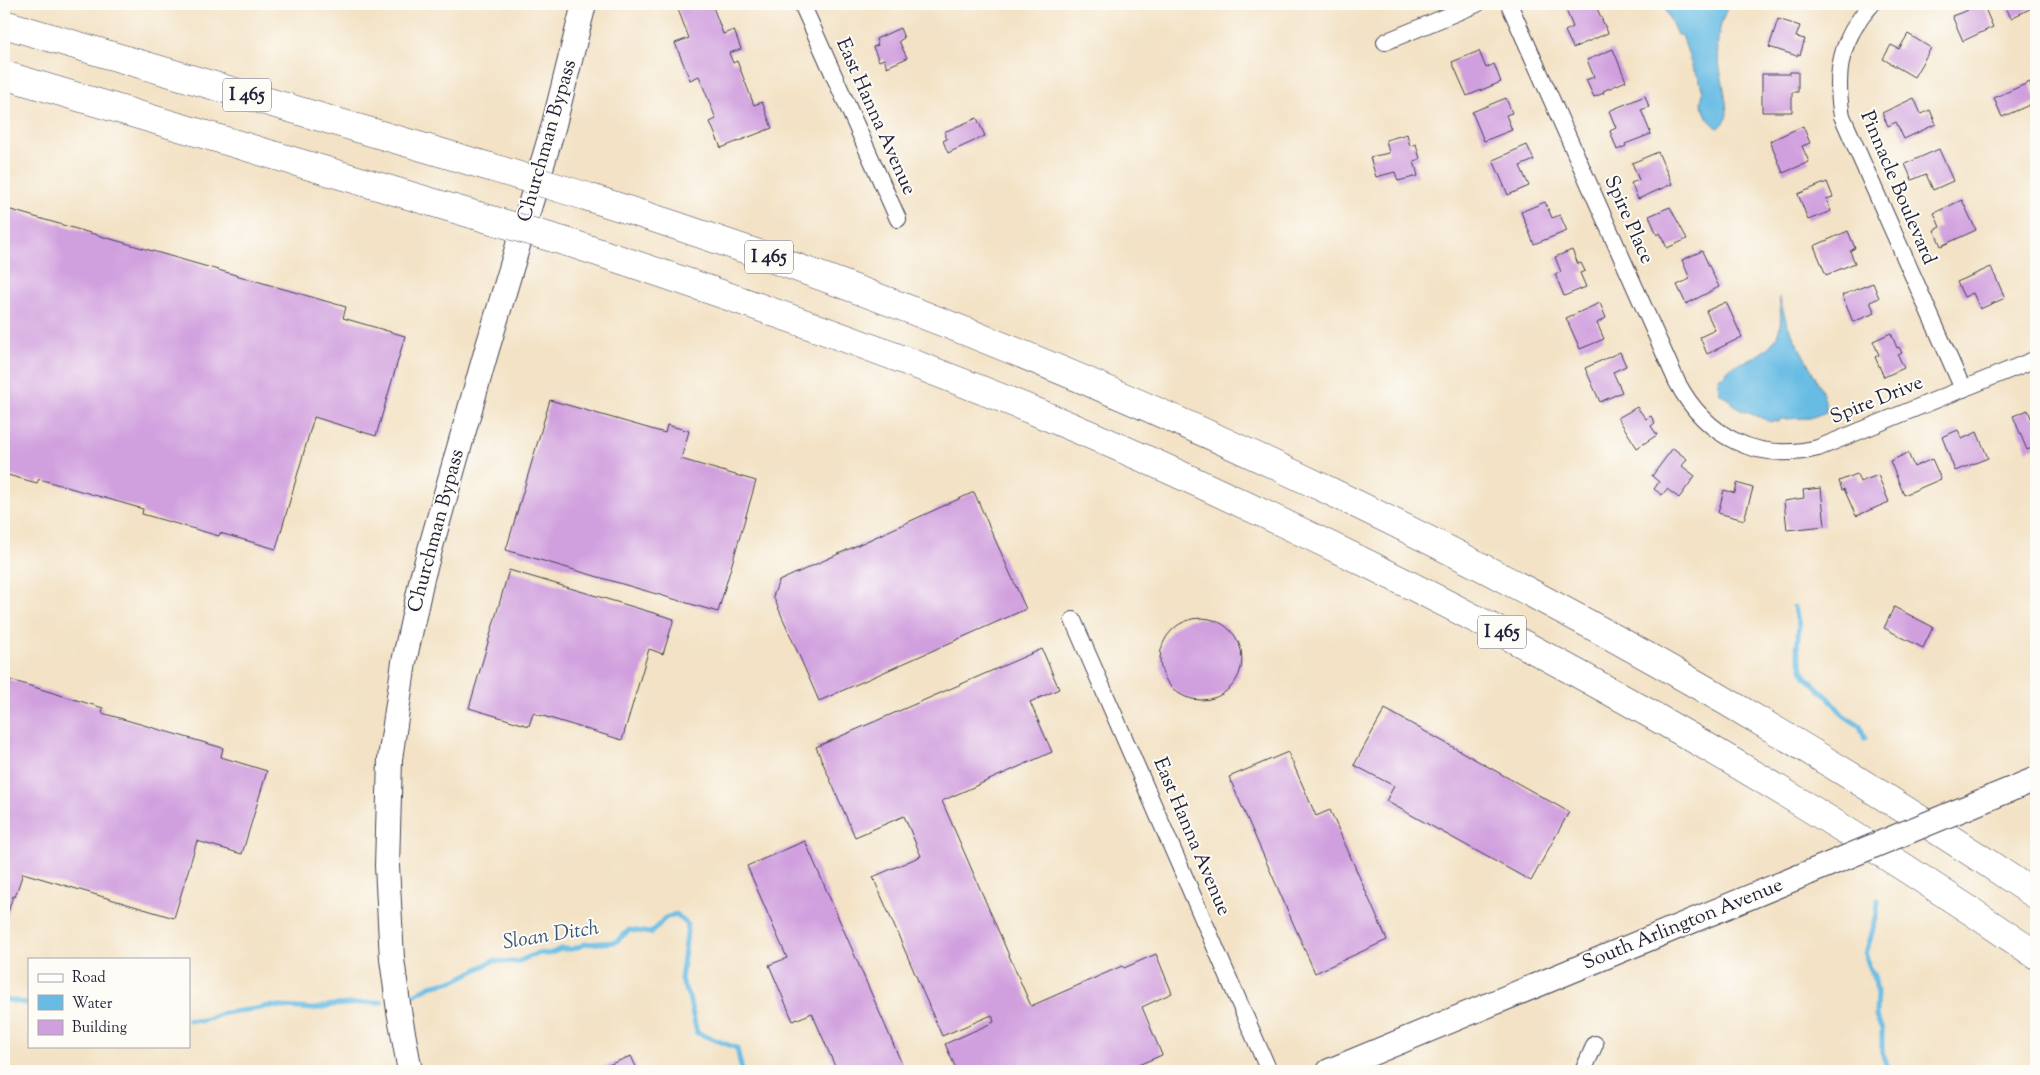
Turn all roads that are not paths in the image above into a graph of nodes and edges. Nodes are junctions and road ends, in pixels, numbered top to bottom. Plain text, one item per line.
1 (584, 4) edge
2 (802, 4) edge
3 (1477, 4) edge
4 (1509, 4) edge
5 (1863, 7) edge
6 (4, 24) edge
7 (1385, 42) dead end
8 (4, 75) edge
9 (898, 219) dead end
10 (2036, 359) edge
11 (1962, 389) junction
12 (1730, 439) joint
13 (1073, 620) dead end
14 (2036, 778) edge
15 (2036, 895) edge
16 (2036, 955) edge
17 (1595, 1044) dead end
18 (410, 1071) edge
19 (1269, 1071) edge
20 (1329, 1071) edge
21 (1583, 1071) edge

1 - 18 street, Churchman Bypass
2 - 9 street, East Hanna Avenue
3 - 7 street
4 - 12 street, Spire Place
5 - 11 street, Pinnacle Boulevard
6 - 15 highway, I 465, bridge
8 - 16 highway, I 465, bridge
10 - 11 street, Spire Drive
11 - 12 street, Spire Drive
13 - 19 street, East Hanna Avenue
14 - 20 street, South Arlington Avenue, bridge
17 - 21 street

